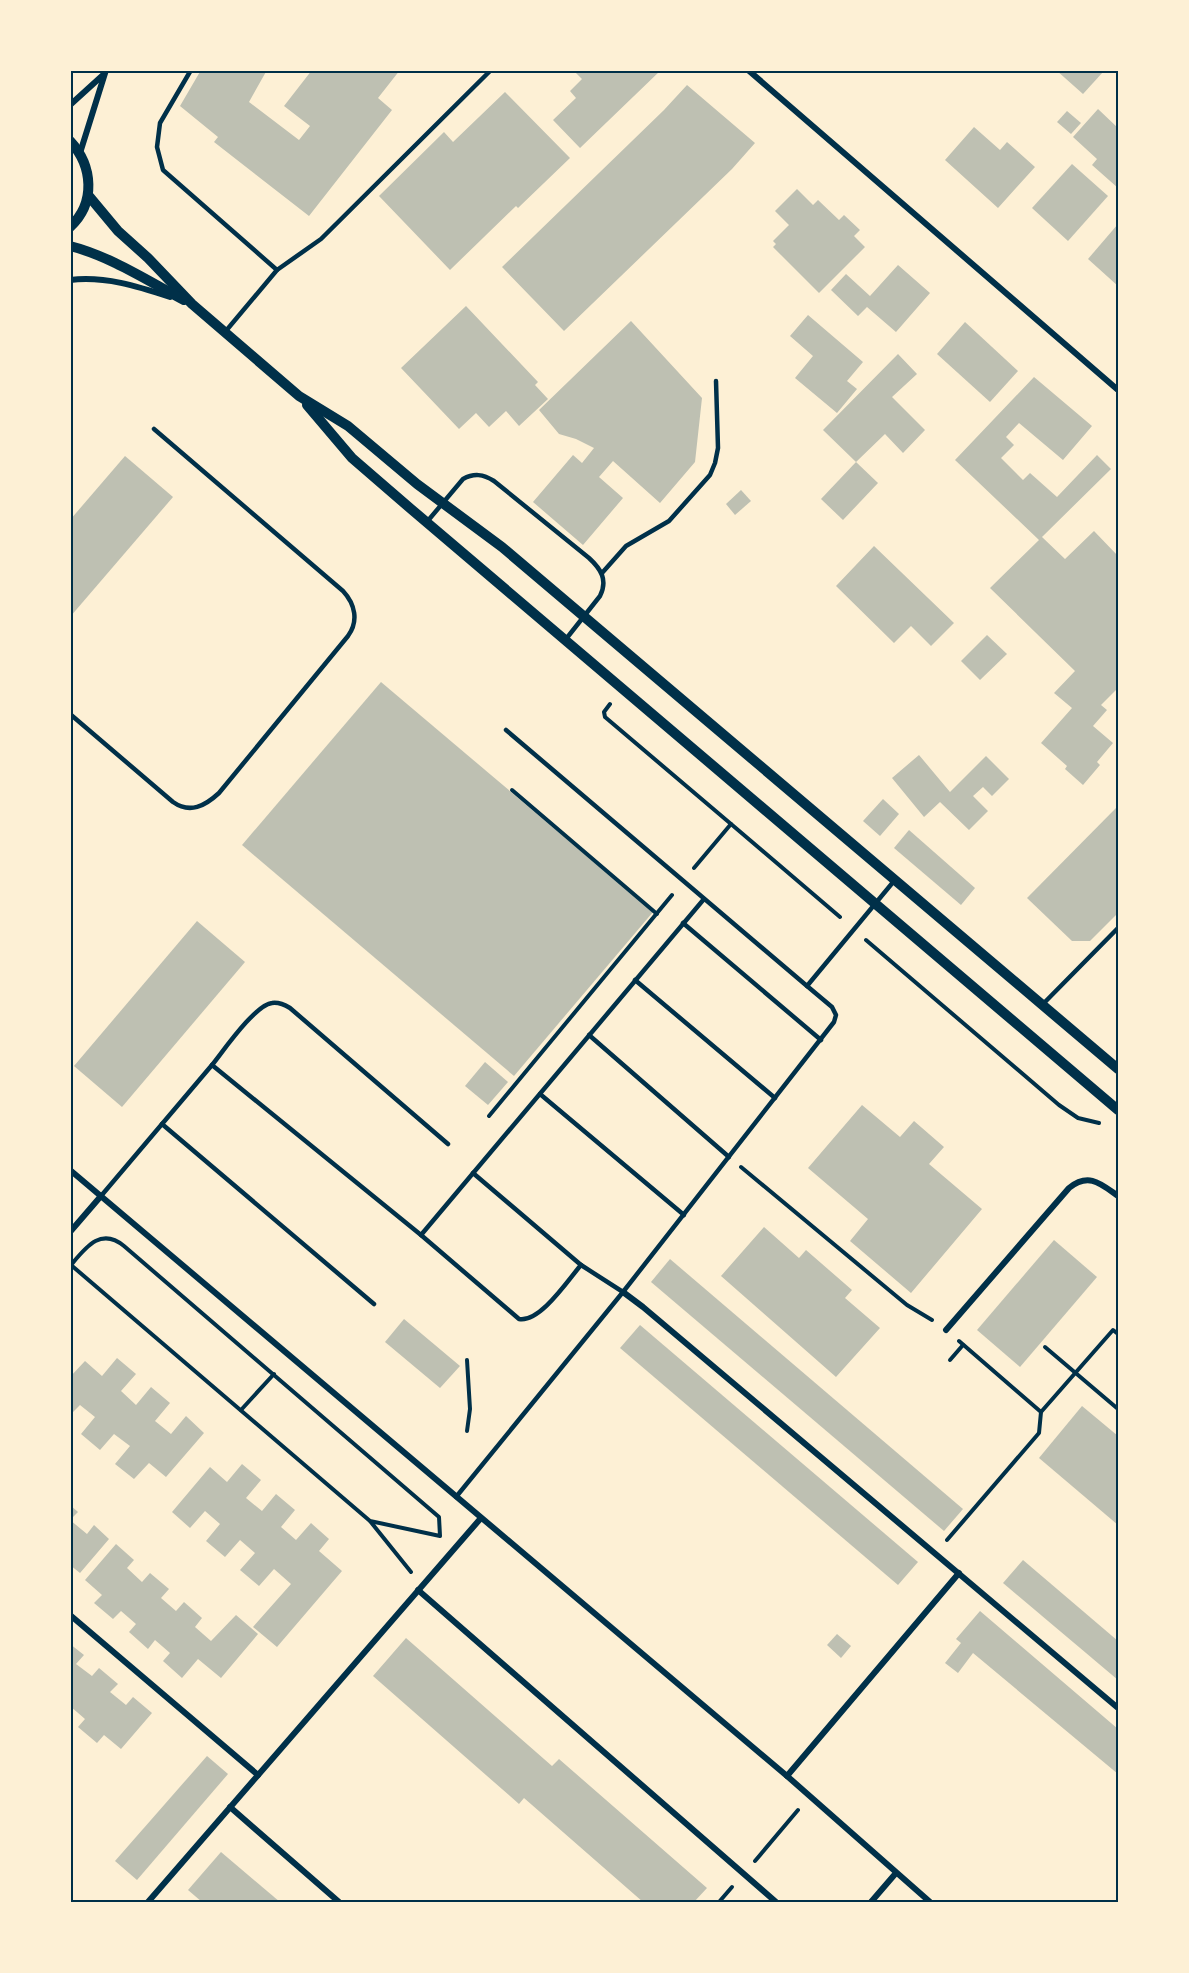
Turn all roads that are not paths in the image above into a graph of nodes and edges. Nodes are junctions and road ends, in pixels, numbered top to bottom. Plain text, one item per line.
1 (191, 70) edge
2 (491, 70) edge
3 (748, 70) edge
4 (105, 73) edge
5 (70, 105) edge
6 (70, 141) edge
7 (80, 153) junction
8 (88, 195) junction
9 (70, 227) edge
10 (70, 246) edge
11 (277, 270) junction
12 (70, 280) edge
13 (192, 304) junction
14 (225, 332) junction
15 (716, 381) dead end
16 (1119, 390) edge
17 (299, 396) junction
18 (154, 429) dead end
19 (442, 503) junction
20 (426, 523) junction
21 (602, 573) junction
22 (584, 617) junction
23 (565, 640) junction
24 (70, 714) edge
25 (506, 730) dead end
26 (895, 880) junction
27 (704, 899) junction
28 (874, 904) junction
29 (683, 923) junction
30 (1119, 928) edge
31 (635, 980) junction
32 (807, 986) junction
33 (1042, 1005) junction
34 (589, 1035) junction
35 (821, 1040) junction
36 (212, 1065) junction
37 (1119, 1069) edge
38 (540, 1094) junction
39 (775, 1098) junction
40 (1119, 1110) edge
41 (162, 1124) junction
42 (448, 1144) dead end
43 (729, 1157) junction
44 (70, 1170) edge
45 (473, 1173) junction
46 (101, 1196) junction
47 (1119, 1196) edge
48 (684, 1215) junction
49 (70, 1232) edge
50 (421, 1235) junction
51 (581, 1265) junction
52 (623, 1292) junction
53 (374, 1305) dead end
54 (946, 1330) road end
55 (456, 1497) junction
56 (481, 1518) junction
57 (959, 1573) junction
58 (418, 1590) junction
59 (70, 1615) edge
60 (1119, 1708) edge
61 (258, 1775) junction
62 (786, 1776) junction
63 (230, 1807) junction
64 (896, 1873) junction
65 (148, 1902) edge
66 (339, 1902) edge
67 (776, 1902) edge
68 (871, 1902) edge
69 (930, 1902) edge

1 - 11 lane
2 - 11 lane
3 - 16 street
4 - 5 street
4 - 7 street
6 - 7 street
7 - 8 street
8 - 9 street
8 - 13 street
10 - 13 street
11 - 14 lane
12 - 13 street
13 - 14 street
14 - 17 street
15 - 21 lane
17 - 19 street
17 - 20 street
18 - 24 lane
19 - 20 lane
19 - 21 lane
19 - 22 street
20 - 23 street
21 - 22 lane
22 - 23 lane
22 - 26 street
23 - 28 street
25 - 27 lane
26 - 28 lane
26 - 33 street
27 - 29 lane
27 - 32 lane
28 - 32 lane
28 - 40 street
29 - 31 lane
29 - 35 lane
30 - 33 lane
31 - 34 lane
31 - 39 lane
32 - 35 lane
33 - 37 street
34 - 38 lane
34 - 43 lane
35 - 39 lane
36 - 41 lane
36 - 42 lane
36 - 50 lane
38 - 45 lane
38 - 48 lane
39 - 43 lane
41 - 46 lane
41 - 53 lane
43 - 48 lane
44 - 46 street
45 - 50 lane
45 - 51 lane
46 - 49 street
46 - 55 street
47 - 54 street
48 - 52 lane
50 - 51 lane
51 - 52 lane
52 - 55 lane
52 - 57 street
55 - 56 street
56 - 58 street
56 - 62 street
57 - 60 street
57 - 62 street
58 - 61 street
58 - 67 street
59 - 61 street
61 - 63 street
62 - 64 street
63 - 65 street
63 - 66 street
64 - 68 street
64 - 69 street

